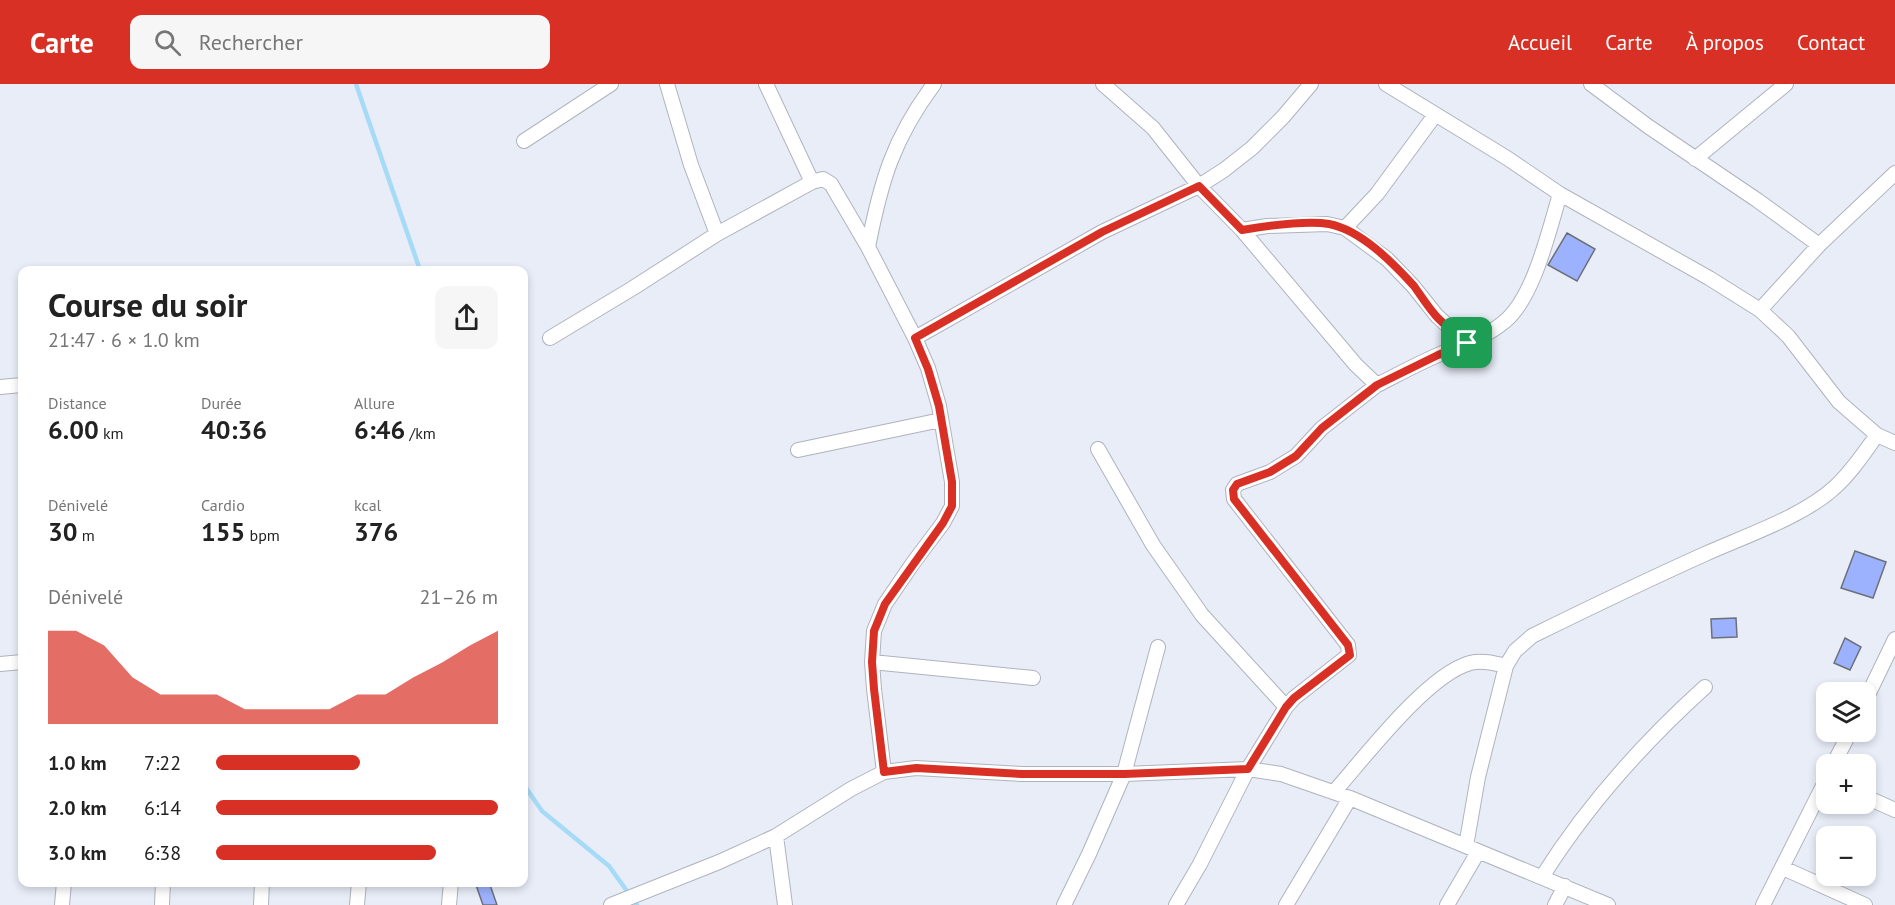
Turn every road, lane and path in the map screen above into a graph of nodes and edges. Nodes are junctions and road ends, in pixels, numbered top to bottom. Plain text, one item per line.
1 (611, 84) edge
2 (667, 84) edge
3 (766, 84) edge
4 (934, 84) edge
5 (1103, 84) edge
6 (1311, 84) edge
7 (1386, 84) edge
8 (1786, 84) edge
9 (1597, 86) edge
10 (1435, 115) junction
11 (524, 141) dead end
12 (1695, 159) junction
13 (1895, 173) edge
14 (812, 182) junction
15 (1199, 186) junction
16 (1560, 194) junction
17 (1345, 228) junction
18 (1242, 230) junction
19 (717, 234) junction
20 (1819, 245) junction
21 (868, 247) junction
22 (1760, 310) junction
23 (550, 338) dead end
24 (915, 338) junction
25 (1467, 343) junction
26 (18, 385) edge
27 (1377, 385) junction
28 (0, 387) edge
29 (941, 420) junction
30 (1877, 435) junction
31 (1895, 443) edge
32 (1098, 449) dead end
33 (798, 450) dead end
34 (1895, 639) edge
35 (1158, 647) dead end
36 (18, 662) edge
37 (872, 662) junction
38 (0, 664) edge
39 (1506, 666) junction
40 (1033, 678) dead end
41 (1874, 682) edge
42 (1705, 687) dead end
43 (1286, 707) junction
44 (1248, 769) junction
45 (884, 772) junction
46 (1124, 774) junction
47 (1334, 792) junction
48 (1350, 798) junction
49 (1816, 801) edge
50 (1876, 801) edge
51 (1895, 810) edge
52 (776, 836) junction
53 (1472, 849) junction
54 (1783, 868) junction
55 (1542, 877) junction
56 (1565, 886) junction
57 (64, 887) edge
58 (163, 887) edge
59 (262, 887) edge
60 (358, 887) edge
61 (451, 887) edge
62 (62, 905) edge
63 (162, 905) edge
64 (261, 905) edge
65 (357, 905) edge
66 (449, 905) edge
67 (611, 905) edge
68 (785, 905) edge
69 (1064, 905) edge
70 (1176, 905) edge
71 (1286, 905) edge
72 (1447, 905) edge
73 (1555, 905) edge
74 (1608, 905) edge
75 (1763, 905) edge
76 (1864, 905) edge

1 - 11 street
2 - 19 street
3 - 14 street
4 - 21 street
5 - 15 street
6 - 15 street
7 - 10 street
8 - 12 street
9 - 12 street
10 - 16 street
10 - 17 street
12 - 20 street
13 - 20 street
14 - 19 street
14 - 21 street
15 - 18 street
15 - 24 street
16 - 22 street
16 - 25 street
17 - 18 street
17 - 25 street
18 - 27 street
19 - 23 street
20 - 22 street
21 - 24 street
22 - 30 street
24 - 29 street
25 - 27 street
26 - 28 street
27 - 43 street
29 - 33 street
29 - 37 street
30 - 31 street
30 - 39 street
32 - 43 street
34 - 41 street
35 - 46 street
36 - 38 street
37 - 40 street
37 - 45 street
39 - 47 street
39 - 53 street
42 - 55 street
43 - 44 street
44 - 46 street
44 - 47 street
44 - 70 street
45 - 46 street
45 - 52 street
46 - 69 street
47 - 48 street
48 - 53 street
48 - 71 street
49 - 54 street
50 - 51 street
52 - 67 street
52 - 68 street
53 - 55 street
53 - 72 street
54 - 75 street
54 - 76 street
55 - 56 street
56 - 73 street
56 - 74 street
57 - 62 street
58 - 63 street
59 - 64 street
60 - 65 street
61 - 66 street

